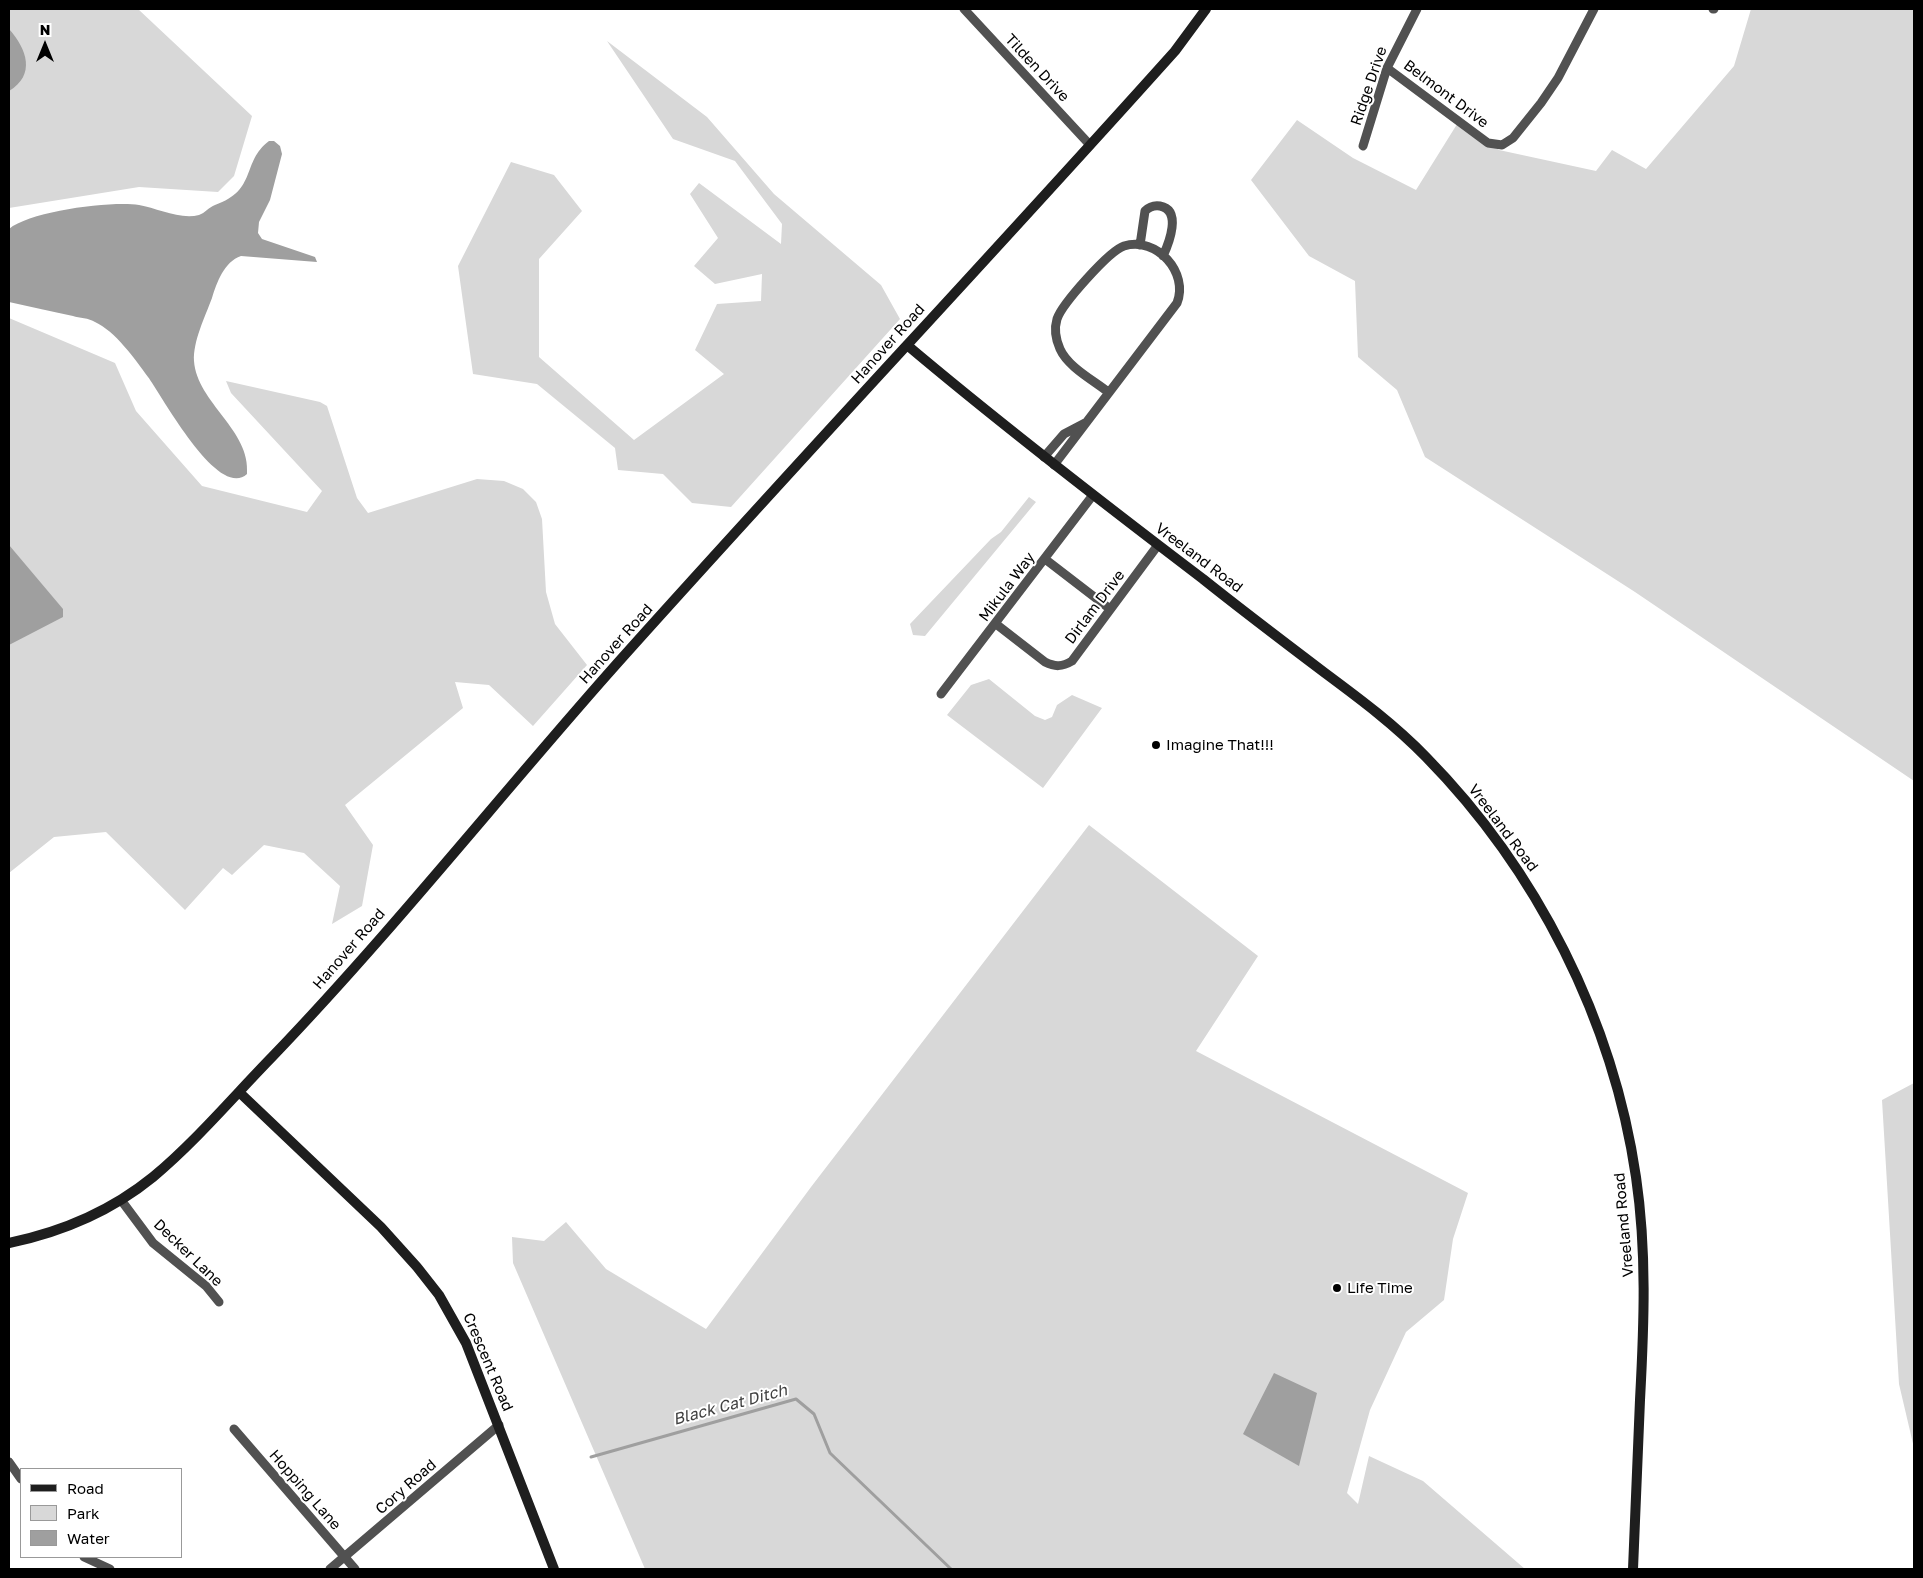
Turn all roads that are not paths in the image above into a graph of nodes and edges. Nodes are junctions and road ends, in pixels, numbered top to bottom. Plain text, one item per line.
1 (964, 9) edge
2 (1206, 9) edge
3 (1417, 9) edge
4 (1594, 9) edge
5 (1387, 68) junction
6 (1090, 145) junction
7 (1363, 146) dead end
8 (1140, 245) junction
9 (1164, 256) junction
10 (907, 345) junction
11 (1108, 392) junction
12 (1085, 423) junction
13 (1044, 457) junction
14 (1054, 465) junction
15 (1093, 495) junction
16 (1158, 545) junction
17 (1045, 559) junction
18 (1110, 609) junction
19 (996, 624) junction
20 (942, 694) dead end
21 (239, 1092) junction
22 (121, 1200) junction
23 (9, 1243) edge
24 (218, 1302) dead end
25 (499, 1426) junction
26 (234, 1429) dead end
27 (9, 1462) edge
28 (20, 1478) edge
29 (345, 1557) junction
30 (86, 1558) edge
31 (110, 1569) edge
32 (330, 1569) edge
33 (355, 1569) edge
34 (554, 1569) edge
35 (1633, 1569) edge

1 - 6 street, Tilden Drive
2 - 6 street, Hanover Road
3 - 5 street, Ridge Drive
4 - 5 street, Belmont Drive
5 - 7 street, Ridge Drive
6 - 10 street, Hanover Road
8 - 9 street
8 - 9 street
8 - 11 street
9 - 11 street
10 - 13 street, Vreeland Road
10 - 21 street, Hanover Road
11 - 12 street
12 - 13 street
12 - 14 street
13 - 14 street, Vreeland Road
14 - 15 street, Vreeland Road
15 - 16 street, Vreeland Road
15 - 17 street, Mikula Way
16 - 18 street, Dirlam Drive
16 - 35 street, Vreeland Road
17 - 18 street
17 - 19 street, Mikula Way
18 - 19 street, Dirlam Drive
19 - 20 street, Mikula Way
21 - 22 street, Hanover Road
21 - 25 street, Crescent Road
22 - 23 street, Hanover Road
22 - 24 street, Decker Lane
25 - 29 street, Cory Road
25 - 34 street, Crescent Road
26 - 29 street, Hopping Lane
27 - 28 street
29 - 32 street, Cory Road
29 - 33 street, Hopping Lane
30 - 31 street

